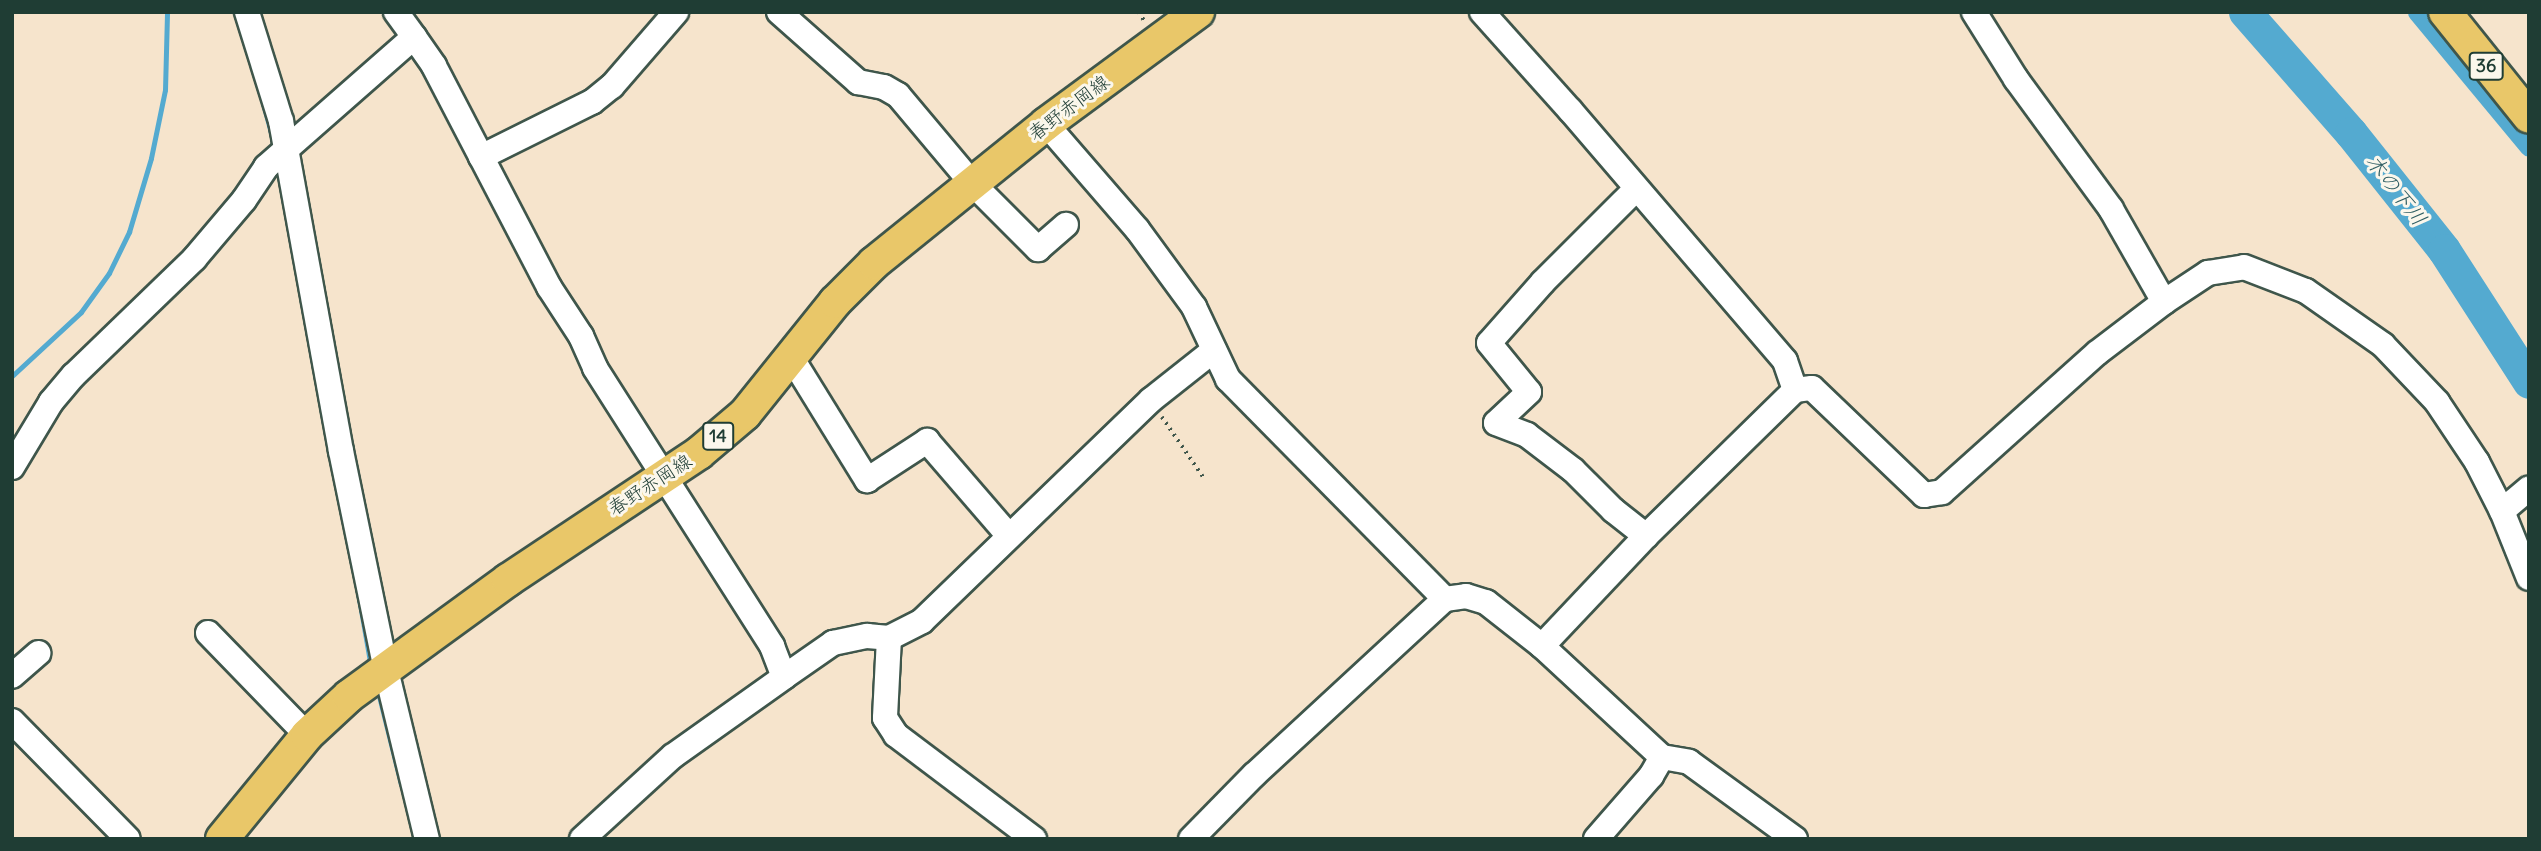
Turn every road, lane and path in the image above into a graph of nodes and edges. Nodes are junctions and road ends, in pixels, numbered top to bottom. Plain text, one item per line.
1 (247, 12) edge
2 (396, 12) edge
3 (676, 12) edge
4 (779, 12) edge
5 (1198, 12) edge
6 (1482, 12) edge
7 (1974, 12) edge
8 (2445, 12) edge
9 (414, 37) junction
10 (2529, 117) edge
11 (1046, 124) junction
12 (284, 152) junction
13 (481, 157) junction
14 (971, 183) junction
15 (1636, 189) junction
16 (1066, 225) dead end
17 (2164, 302) junction
18 (1214, 350) junction
19 (791, 357) junction
20 (1795, 390) junction
21 (1150, 400) junction
22 (12, 467) edge
23 (663, 477) junction
24 (1204, 478) dead end
25 (2529, 488) edge
26 (2502, 511) junction
27 (1009, 536) junction
28 (1646, 536) junction
29 (2529, 578) edge
30 (1445, 600) junction
31 (208, 633) dead end
32 (888, 638) junction
33 (1542, 646) junction
34 (38, 653) dead end
35 (386, 670) junction
36 (12, 676) edge
37 (783, 677) junction
38 (12, 722) edge
39 (307, 735) junction
40 (1662, 757) junction
41 (128, 839) edge
42 (222, 839) edge
43 (427, 839) edge
44 (582, 839) edge
45 (1034, 839) edge
46 (1191, 839) edge
47 (1596, 839) edge
48 (1795, 839) edge

1 - 12 street
2 - 9 street
3 - 13 street
4 - 14 street
5 - 11 main road, 春野赤岡線 / 14
6 - 15 street
7 - 17 street
8 - 10 main road, 36
9 - 12 street
9 - 13 street
11 - 14 main road, 春野赤岡線 / 14
11 - 18 street
12 - 22 street
12 - 35 street
13 - 23 street
14 - 16 street
14 - 19 main road, 春野赤岡線 / 14
15 - 20 street
15 - 28 street
17 - 20 street
17 - 26 street
18 - 21 street
18 - 30 street
19 - 23 main road, 春野赤岡線 / 14
19 - 27 street
20 - 28 street
21 - 24 path
21 - 27 street
23 - 35 main road, 春野赤岡線 / 14
23 - 37 street
25 - 26 street
26 - 29 street
27 - 32 street
28 - 33 street
30 - 33 street
30 - 46 street
31 - 39 street
32 - 37 street
32 - 45 street
33 - 40 street
34 - 36 street
35 - 39 main road, 春野赤岡線 / 14
35 - 43 street
37 - 44 street
38 - 41 street
39 - 42 main road, 春野赤岡線 / 14
40 - 47 street
40 - 48 street

